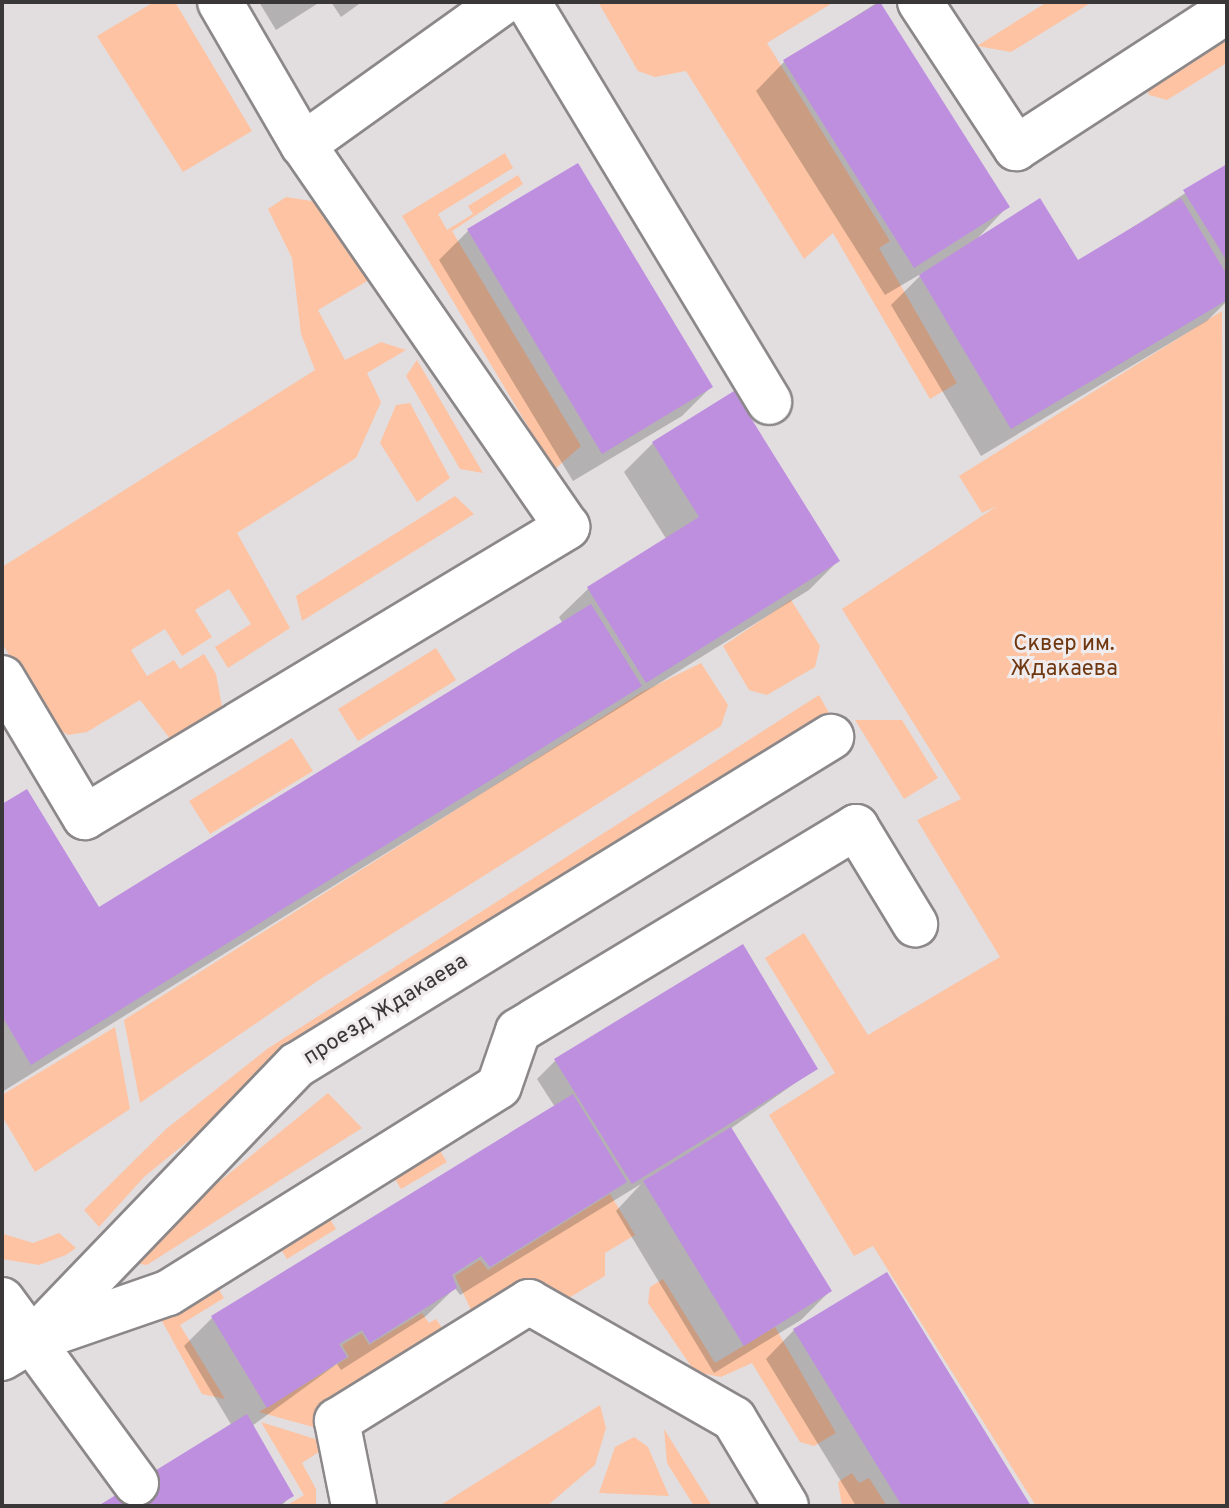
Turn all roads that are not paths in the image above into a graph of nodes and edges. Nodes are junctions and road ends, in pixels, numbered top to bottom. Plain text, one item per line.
1 (220, 2) edge
2 (503, 2) edge
3 (528, 2) edge
4 (920, 2) edge
5 (1227, 11) edge
6 (303, 145) junction
7 (769, 402) dead end
8 (2, 678) edge
9 (831, 737) dead end
10 (915, 924) dead end
11 (2, 1300) edge
12 (17, 1349) edge
13 (136, 1483) dead end
14 (354, 1506) edge
15 (786, 1506) edge

1 - 6 street
2 - 6 street
3 - 7 street
4 - 5 street
6 - 8 street
9 - 12 street, проезд Ждакаева
10 - 12 street
11 - 12 street
12 - 13 street
14 - 15 street

